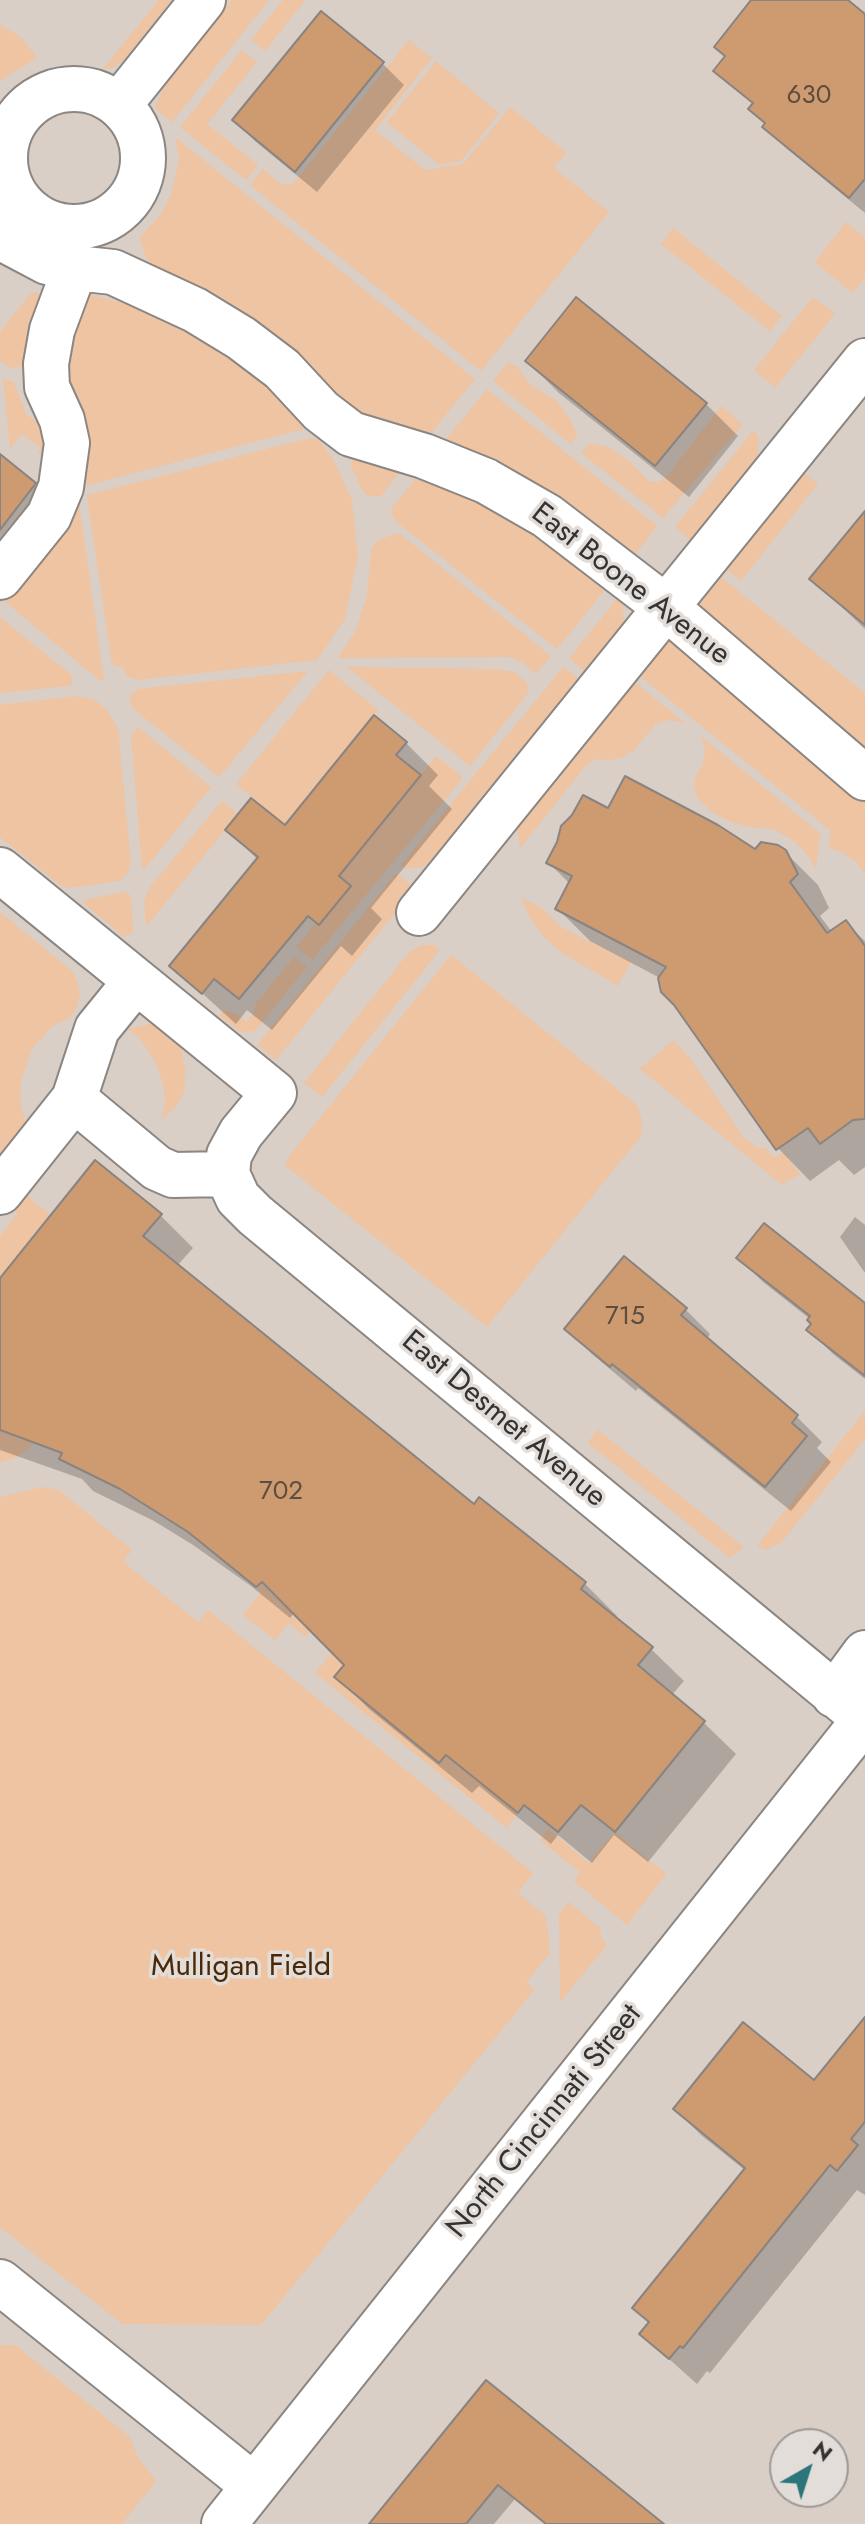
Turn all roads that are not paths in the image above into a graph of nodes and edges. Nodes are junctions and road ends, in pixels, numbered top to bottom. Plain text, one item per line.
1 (203, 0) edge
2 (119, 105) dead end
3 (0, 231) edge
4 (75, 268) junction
5 (865, 361) edge
6 (0, 577) edge
7 (667, 608) junction
8 (865, 778) edge
9 (0, 870) edge
10 (419, 913) dead end
11 (136, 981) junction
12 (74, 1099) junction
13 (227, 1174) junction
14 (0, 1192) edge
15 (865, 1653) edge
16 (855, 1711) edge
17 (0, 2282) edge
18 (254, 2486) junction
19 (224, 2524) edge

1 - 2 street
3 - 4 street, East Boone Avenue
4 - 6 street
4 - 7 street, East Boone Avenue
5 - 7 street
7 - 8 street, East Boone Avenue
7 - 10 street
9 - 11 street
11 - 12 street
11 - 13 street
12 - 13 street
12 - 14 street
13 - 16 street, East Desmet Avenue
15 - 16 street, North Cincinnati Street
16 - 18 street, North Cincinnati Street
17 - 18 street
18 - 19 street, North Cincinnati Street

